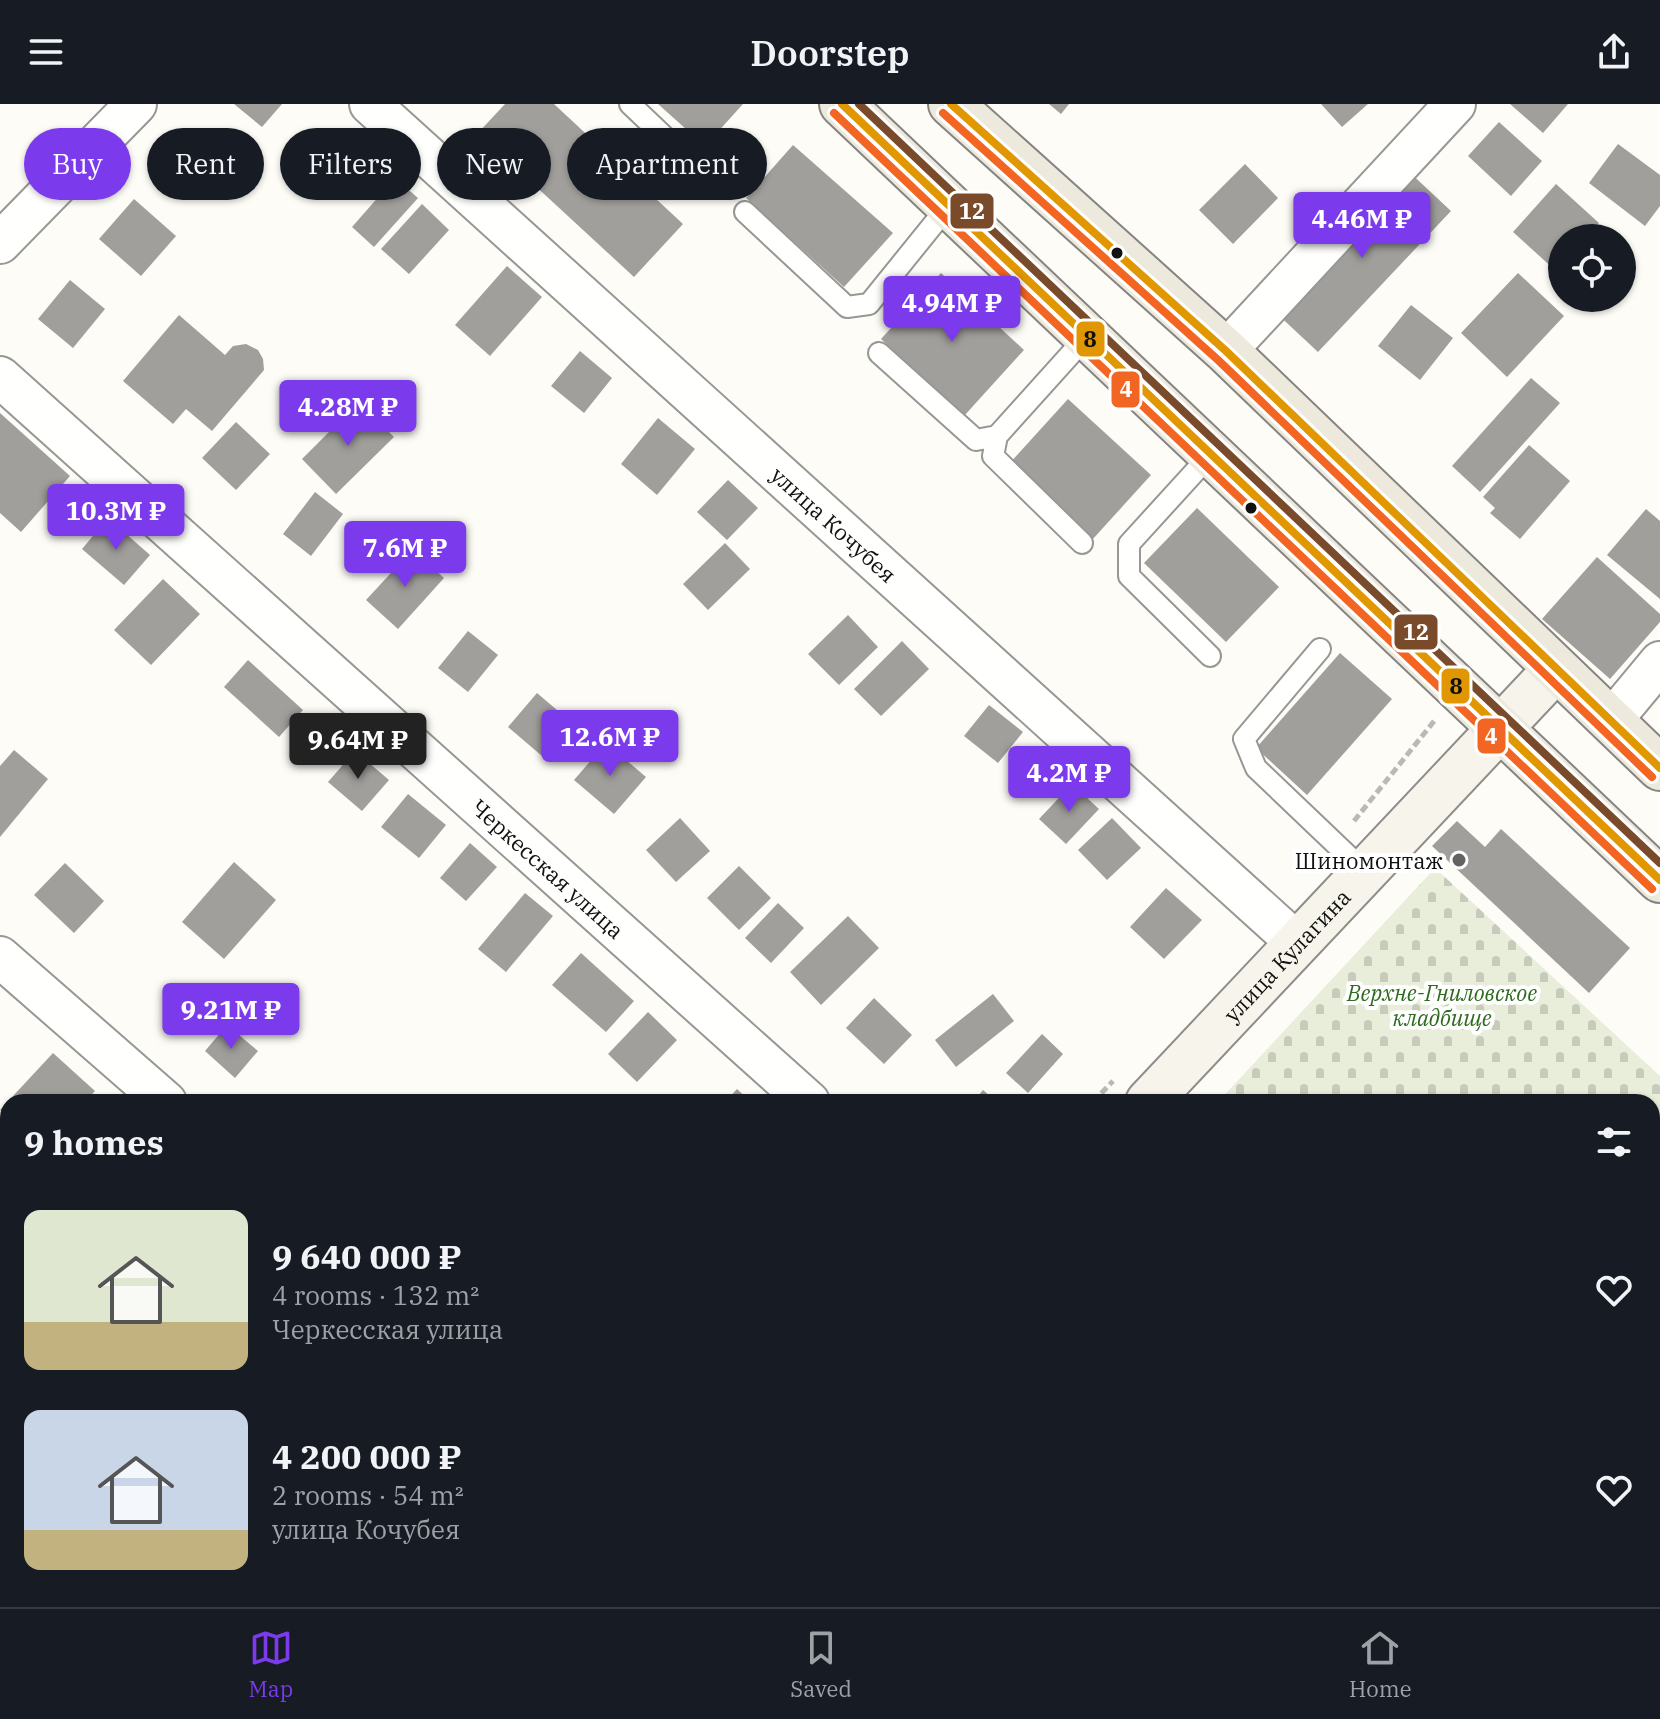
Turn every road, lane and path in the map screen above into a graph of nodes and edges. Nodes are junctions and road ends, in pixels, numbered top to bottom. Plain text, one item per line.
1 (136, 104) edge
2 (370, 104) edge
3 (630, 104) edge
4 (842, 104) edge
5 (951, 104) edge
6 (1455, 104) edge
7 (655, 128) edge
8 (949, 205) junction
9 (745, 212) dead end
10 (0, 243) edge
11 (1087, 336) junction
12 (1226, 351) junction
13 (879, 353) dead end
14 (0, 377) edge
15 (997, 436) junction
16 (1211, 454) junction
17 (1082, 543) dead end
18 (1320, 649) dead end
19 (1210, 656) dead end
20 (1660, 662) edge
21 (1556, 669) junction
22 (1611, 721) junction
23 (1499, 726) junction
24 (1660, 768) edge
25 (1364, 871) junction
26 (1660, 880) edge
27 (1297, 943) junction
28 (0, 957) edge
29 (157, 1094) edge
30 (800, 1094) edge
31 (1155, 1094) edge

1 - 10 street
2 - 27 street, улица Кочубея
3 - 7 lane
4 - 8 main road
5 - 12 main road
6 - 12 street
8 - 9 lane
8 - 11 main road
11 - 15 lane
11 - 16 main road
12 - 21 main road
13 - 15 lane
14 - 30 street, Черкесская улица
15 - 17 lane
16 - 19 lane
16 - 23 main road
18 - 25 lane
20 - 22 street
21 - 22 main road
21 - 23 street, улица Кулагина
22 - 24 main road
23 - 25 street, улица Кулагина
23 - 26 main road
25 - 27 street, улица Кулагина
27 - 31 street, улица Кулагина
28 - 29 street

